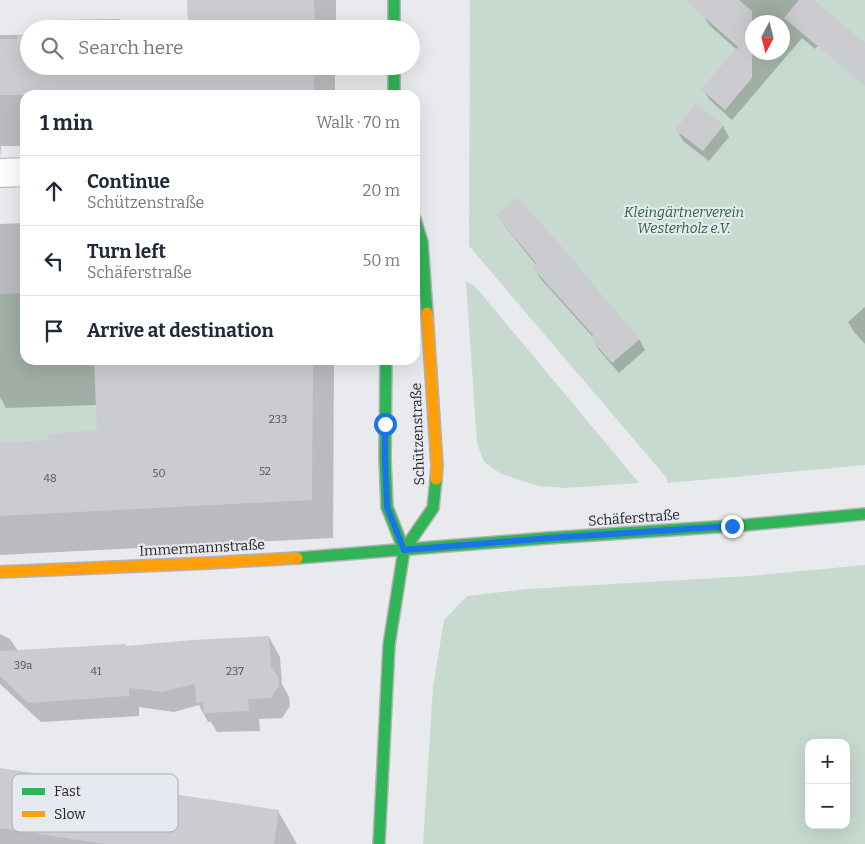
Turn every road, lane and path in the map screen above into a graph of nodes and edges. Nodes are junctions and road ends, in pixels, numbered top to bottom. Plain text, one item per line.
1 (394, 0) edge
2 (394, 20) edge
3 (394, 75) edge
4 (394, 90) edge
5 (20, 172) edge
6 (0, 174) edge
7 (420, 235) edge
8 (386, 365) edge
9 (865, 514) edge
10 (404, 550) junction
11 (0, 572) edge
12 (379, 844) edge

1 - 2 street
3 - 4 street
5 - 6 street
7 - 10 street, Schützenstraße
8 - 10 street
9 - 10 street, Schäferstraße
10 - 11 street, Immermannstraße
10 - 12 street, Schützenstraße

